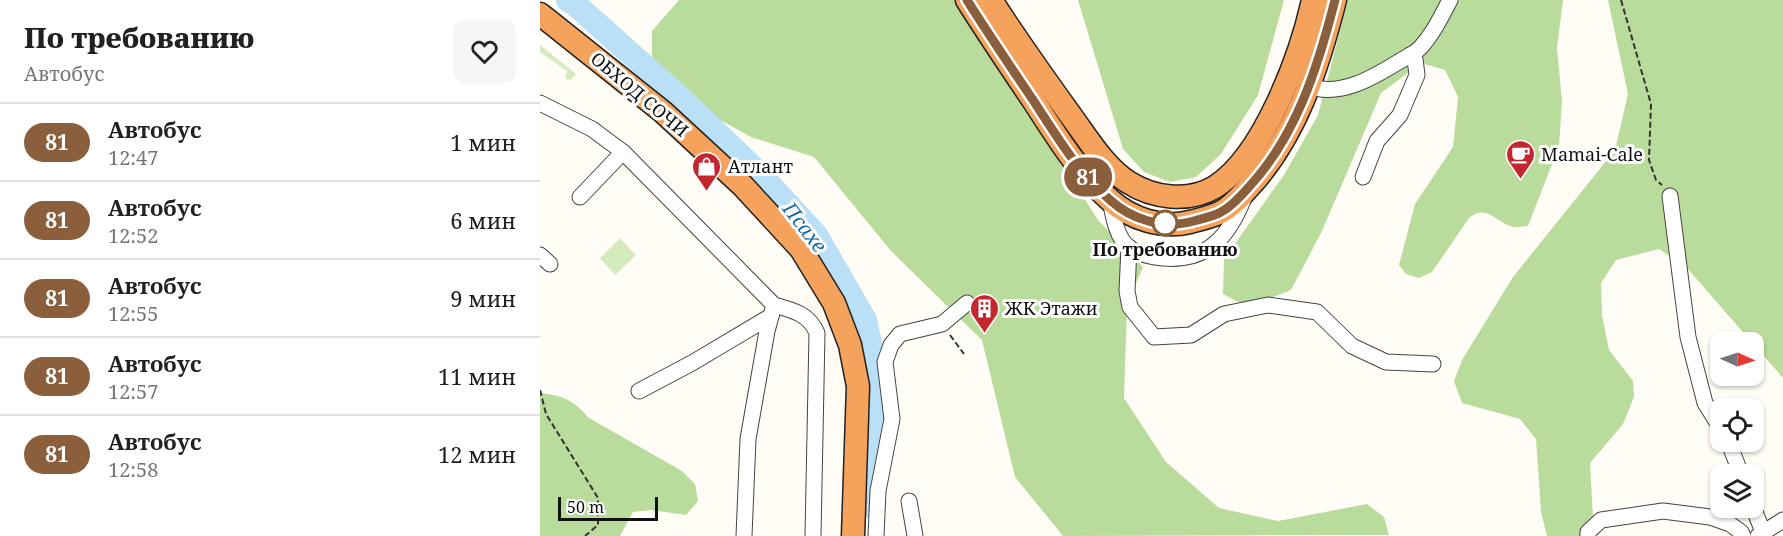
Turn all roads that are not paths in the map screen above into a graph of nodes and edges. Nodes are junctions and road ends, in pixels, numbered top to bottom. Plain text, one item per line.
1 (967, 0) edge
2 (991, 0) edge
3 (1312, 0) edge
4 (1335, 0) edge
5 (1450, 0) edge
6 (540, 14) edge
7 (1410, 55) junction
8 (1308, 86) junction
9 (540, 103) edge
10 (623, 152) junction
11 (1363, 177) dead end
12 (1247, 189) junction
13 (580, 196) dead end
14 (1670, 196) road end
15 (1110, 200) junction
16 (1129, 247) junction
17 (967, 303) dead end
18 (773, 310) junction
19 (1433, 364) dead end
20 (639, 391) dead end
21 (1710, 411) edge
22 (909, 501) dead end
23 (1756, 518) edge
24 (1783, 520) edge
25 (1761, 534) edge
26 (744, 536) edge
27 (813, 536) edge
28 (853, 536) edge
29 (876, 536) edge
30 (915, 536) edge
31 (1588, 536) edge
32 (1743, 536) edge

1 - 15 highway
2 - 3 highway
4 - 8 highway
5 - 7 street
6 - 28 highway, ОБХОД СОЧИ
7 - 8 street
7 - 11 street
8 - 12 highway
9 - 10 street
10 - 13 street
10 - 18 street
12 - 15 highway
12 - 16 street
14 - 21 street
15 - 16 street
16 - 19 street
17 - 29 street
18 - 20 street
18 - 26 street
18 - 27 street
22 - 30 street
23 - 25 street
24 - 25 street
31 - 32 street

